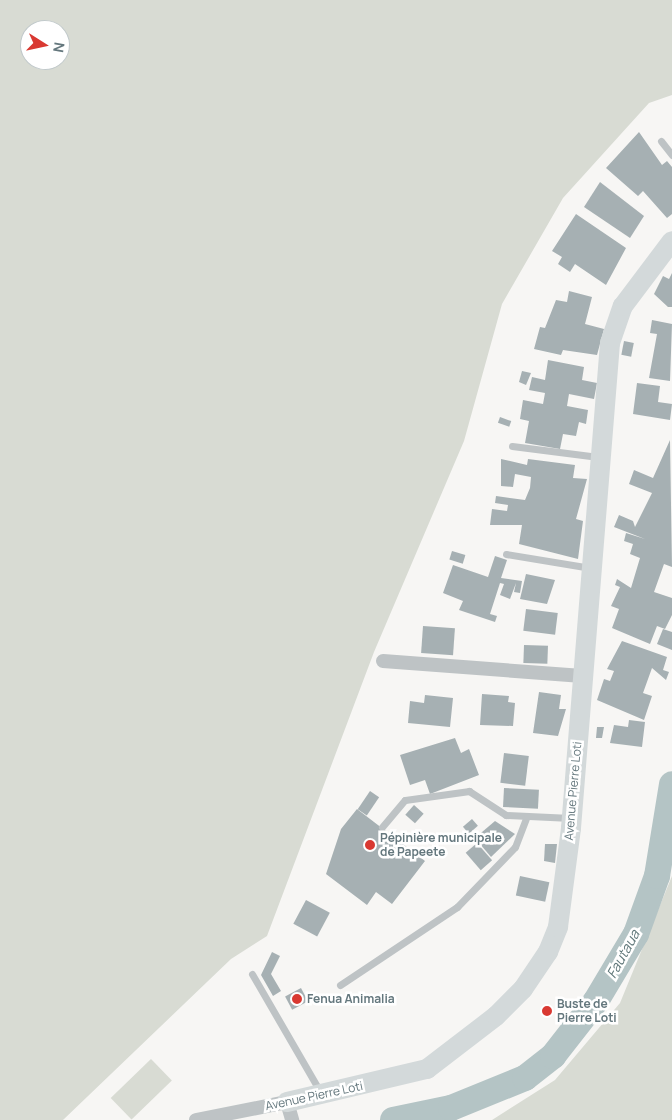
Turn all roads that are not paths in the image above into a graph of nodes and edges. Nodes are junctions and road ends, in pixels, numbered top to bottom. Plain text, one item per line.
1 (661, 141) dead end
2 (672, 155) edge
3 (672, 241) edge
4 (512, 446) dead end
5 (601, 457) junction
6 (506, 554) dead end
7 (591, 568) junction
8 (383, 661) dead end
9 (582, 676) junction
10 (526, 818) junction
11 (572, 818) junction
12 (382, 827) dead end
13 (252, 974) dead end
14 (340, 985) dead end
15 (322, 1095) junction
16 (289, 1111) edge
17 (196, 1120) edge

1 - 2 lane
3 - 5 main road, Avenue Pierre Loti
4 - 5 lane
5 - 7 main road, Avenue Pierre Loti
6 - 7 lane
7 - 9 main road, Avenue Pierre Loti
8 - 9 street
9 - 11 main road, Avenue Pierre Loti
10 - 11 lane
10 - 12 lane
10 - 14 lane
11 - 15 main road, Avenue Pierre Loti
13 - 15 lane
15 - 16 main road, Avenue Pierre Loti
16 - 17 street, Avenue Pierre Loti

